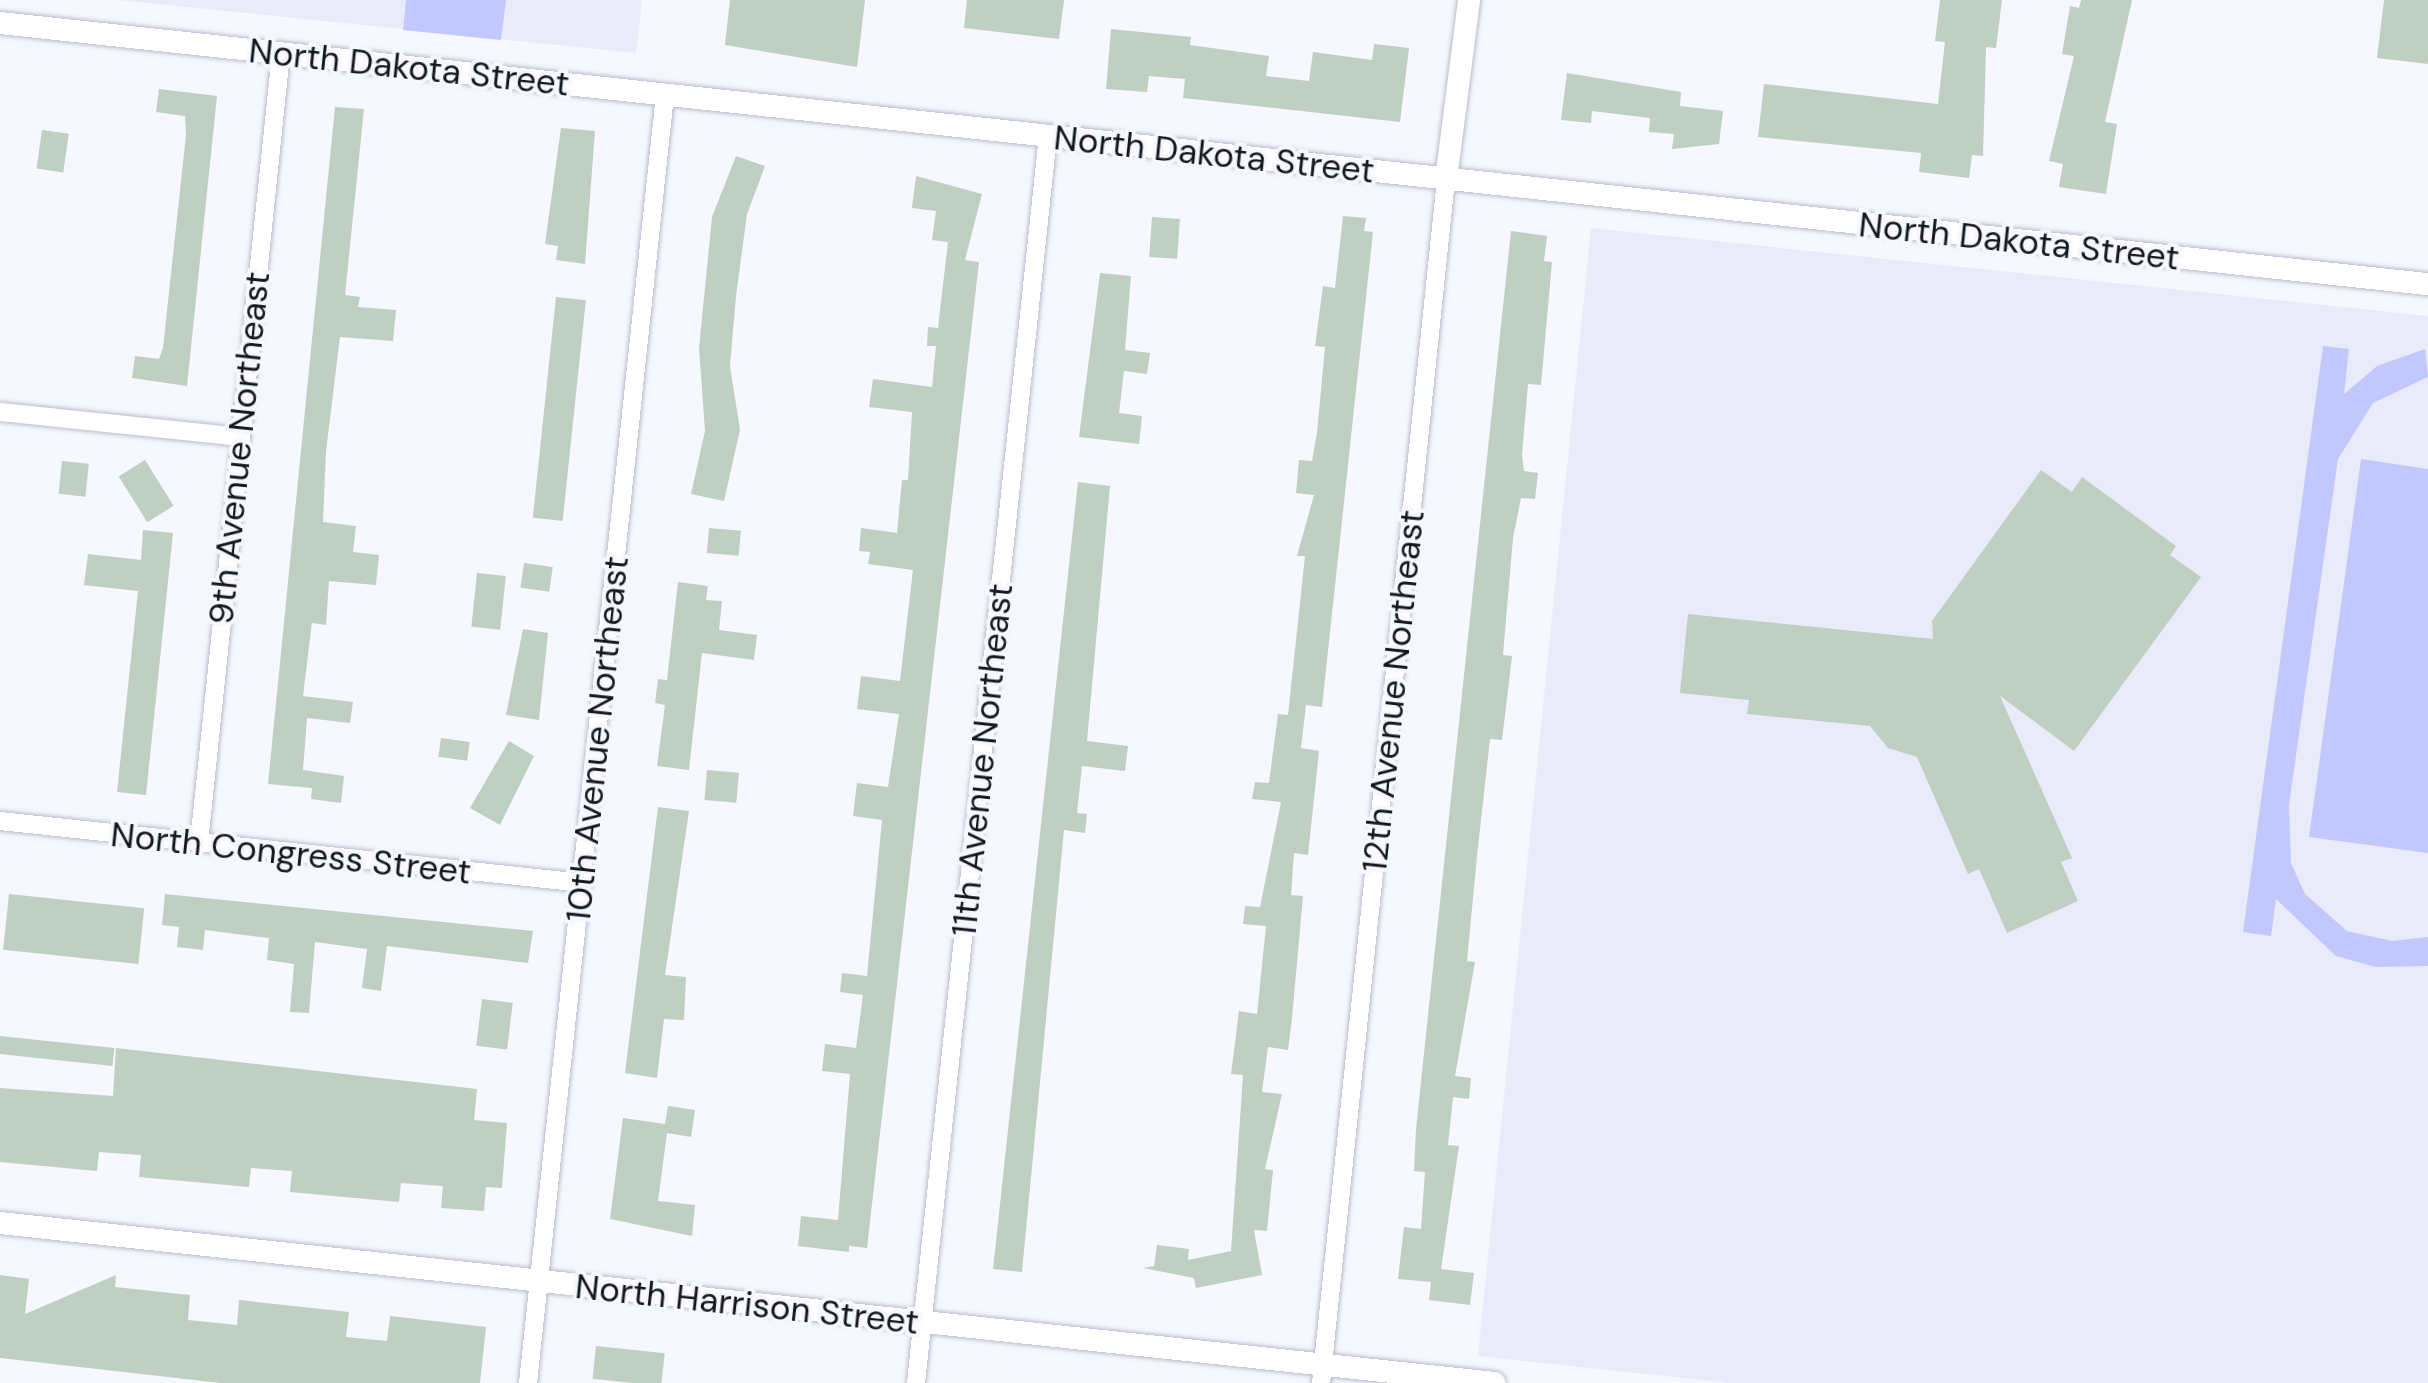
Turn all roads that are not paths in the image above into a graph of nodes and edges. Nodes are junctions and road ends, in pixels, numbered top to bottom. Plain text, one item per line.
1 (1469, 0) edge
2 (0, 23) edge
3 (281, 54) junction
4 (664, 95) junction
5 (1048, 136) junction
6 (1446, 180) junction
7 (2428, 284) edge
8 (0, 412) edge
9 (240, 437) junction
10 (0, 821) edge
11 (199, 843) junction
12 (583, 883) junction
13 (0, 1223) edge
14 (538, 1280) junction
15 (923, 1323) junction
16 (1322, 1374) edge
17 (528, 1383) edge
18 (916, 1383) edge
19 (1494, 1383) edge

1 - 6 street, 12th Avenue Northeast
2 - 3 street, North Dakota Street
3 - 4 street, North Dakota Street
3 - 9 street, 9th Avenue Northeast
4 - 5 street, North Dakota Street
4 - 12 street, 10th Avenue Northeast
5 - 6 street, North Dakota Street
5 - 15 street, 11th Avenue Northeast
6 - 7 street, North Dakota Street
6 - 16 street, 12th Avenue Northeast
8 - 9 street
9 - 11 street, 9th Avenue Northeast
10 - 11 street, North Congress Street
11 - 12 street, North Congress Street
12 - 14 street, 10th Avenue Northeast
13 - 14 street, North Harrison Street
14 - 15 street, North Harrison Street
14 - 17 street, 10th Avenue Northeast
15 - 16 street, North Harrison Street
15 - 18 street, 11th Avenue Northeast
16 - 19 street, North Harrison Street

